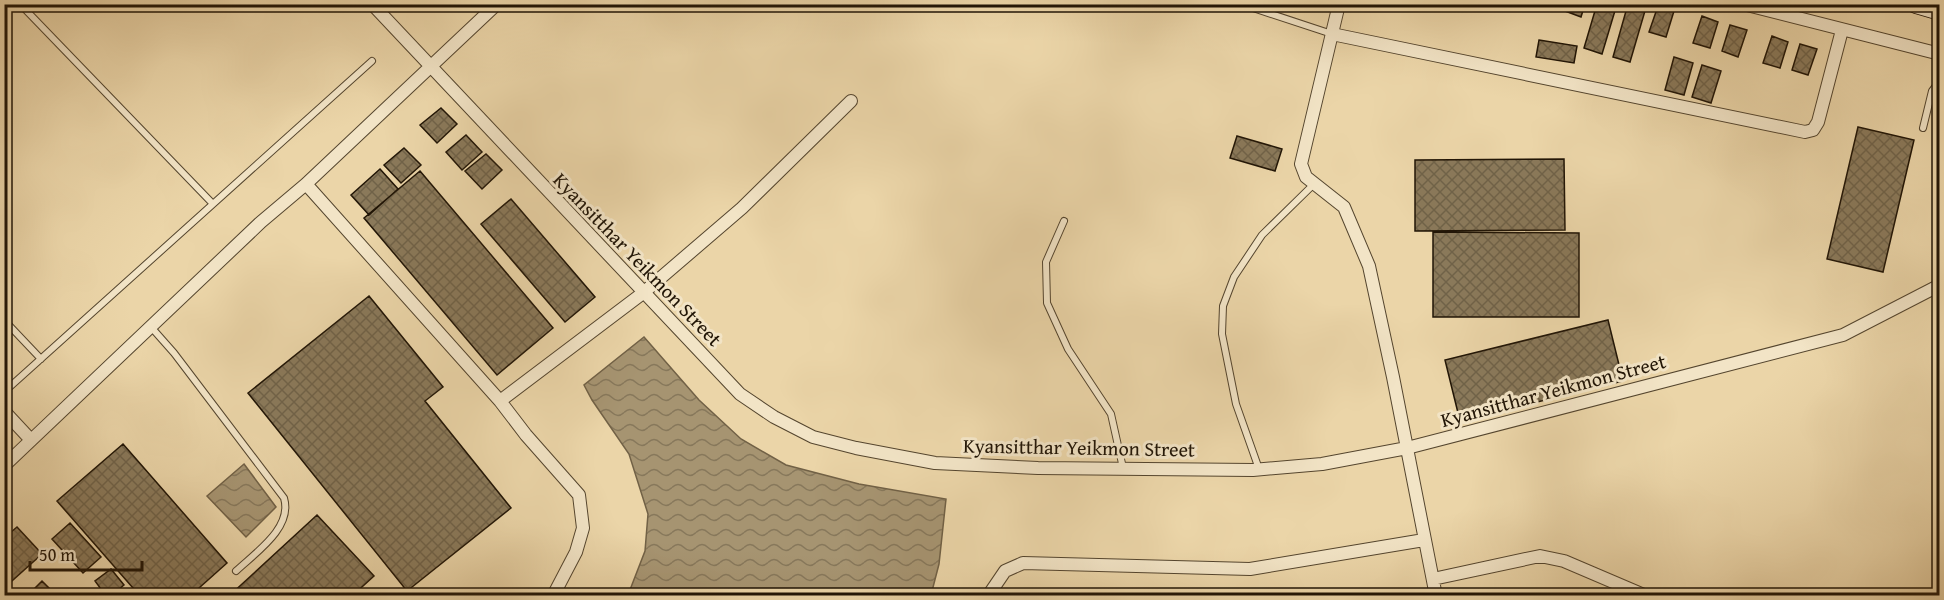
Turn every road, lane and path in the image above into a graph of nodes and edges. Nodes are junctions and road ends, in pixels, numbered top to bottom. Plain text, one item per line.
1 (20, 4) edge
2 (372, 4) edge
3 (497, 4) edge
4 (1241, 4) edge
5 (1339, 4) edge
6 (1743, 4) edge
7 (1916, 4) edge
8 (1940, 11) edge
9 (1842, 30) junction
10 (1332, 34) junction
11 (1940, 54) edge
12 (372, 61) dead end
13 (431, 68) junction
14 (1940, 86) edge
15 (851, 101) dead end
16 (1923, 128) dead end
17 (1314, 183) junction
18 (306, 184) junction
19 (213, 204) junction
20 (1065, 221) dead end
21 (1940, 285) edge
22 (643, 293) junction
23 (4, 320) edge
24 (150, 327) junction
25 (41, 359) junction
26 (4, 392) edge
27 (500, 401) junction
28 (4, 411) edge
29 (31, 440) junction
30 (1407, 448) junction
31 (4, 466) edge
32 (1123, 469) junction
33 (1259, 469) junction
34 (1424, 540) junction
35 (236, 571) dead end
36 (1432, 579) junction
37 (552, 596) edge
38 (988, 596) edge
39 (1436, 596) edge
40 (1646, 596) edge

1 - 19 lane
2 - 13 street, Kyansitthar Yeikmon Street
3 - 13 street
4 - 10 lane
5 - 10 street
6 - 9 street
7 - 8 main road
9 - 10 street
9 - 11 street
10 - 17 street
12 - 19 lane
13 - 18 street
13 - 22 street, Kyansitthar Yeikmon Street
14 - 16 lane
15 - 22 street
17 - 30 street
17 - 33 lane
18 - 24 street
18 - 27 street
19 - 25 lane
20 - 32 lane
21 - 30 street, Kyansitthar Yeikmon Street
22 - 27 street
22 - 32 street, Kyansitthar Yeikmon Street
23 - 25 lane
24 - 29 street
24 - 35 lane
25 - 26 lane
27 - 37 street
28 - 29 street
29 - 31 street
30 - 33 street, Kyansitthar Yeikmon Street
30 - 34 street
32 - 33 street, Kyansitthar Yeikmon Street
34 - 36 street
34 - 38 street
36 - 39 street
36 - 40 street

